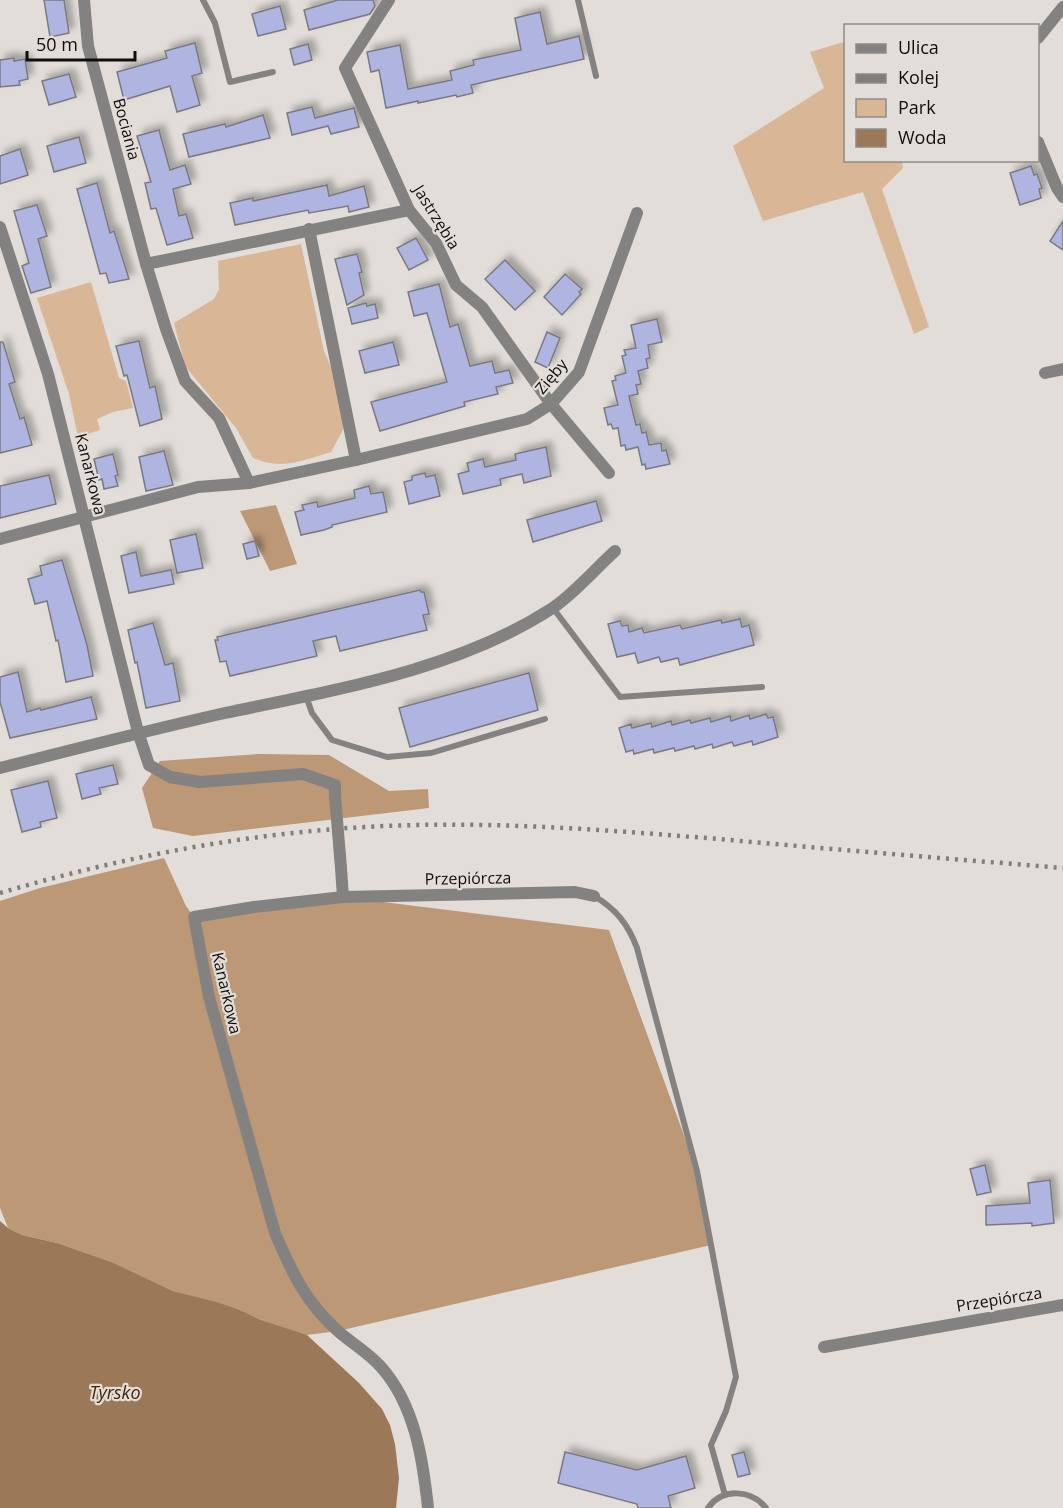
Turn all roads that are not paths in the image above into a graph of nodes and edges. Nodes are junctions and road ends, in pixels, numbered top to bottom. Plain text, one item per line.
1 (84, 0) edge
2 (203, 0) edge
3 (388, 0) edge
4 (578, 0) edge
5 (1063, 8) edge
6 (1039, 37) edge
7 (273, 72) dead end
8 (596, 76) dead end
9 (1039, 144) edge
10 (1063, 197) edge
11 (409, 210) junction
12 (637, 213) dead end
13 (0, 227) edge
14 (309, 229) junction
15 (146, 264) junction
16 (1063, 369) edge
17 (1045, 373) dead end
18 (551, 404) junction
19 (356, 460) junction
20 (609, 473) dead end
21 (249, 483) junction
22 (86, 518) junction
23 (0, 539) edge
24 (615, 551) dead end
25 (553, 608) junction
26 (762, 687) dead end
27 (306, 696) junction
28 (545, 719) dead end
29 (138, 732) junction
30 (0, 768) edge
31 (594, 896) joint
32 (343, 897) junction
33 (1063, 1305) edge
34 (824, 1347) dead end
35 (725, 1495) junction
36 (428, 1508) edge
37 (708, 1508) edge
38 (765, 1508) edge

1 - 15 street, Bociania
2 - 7 lane
3 - 11 street, Jastrzębia
4 - 8 lane
5 - 6 street
9 - 10 street
11 - 14 street
11 - 18 street, Jastrzębia
12 - 18 street, Zięby
13 - 22 street, Kanarkowa
14 - 15 street
14 - 19 street
15 - 21 street, Bociania
16 - 17 street
18 - 19 street, Zięby
18 - 20 street, Jastrzębia
19 - 21 street, Zięby
21 - 22 street, Zięby
22 - 23 street, Zięby
22 - 29 street, Kanarkowa
24 - 25 street
25 - 26 lane
25 - 27 street
27 - 28 lane
27 - 29 street
29 - 30 street
29 - 32 street, Kanarkowa, bridge
31 - 32 street, Przepiórcza
31 - 35 lane
32 - 36 street, Kanarkowa
33 - 34 street, Przepiórcza
35 - 37 lane
35 - 38 lane

